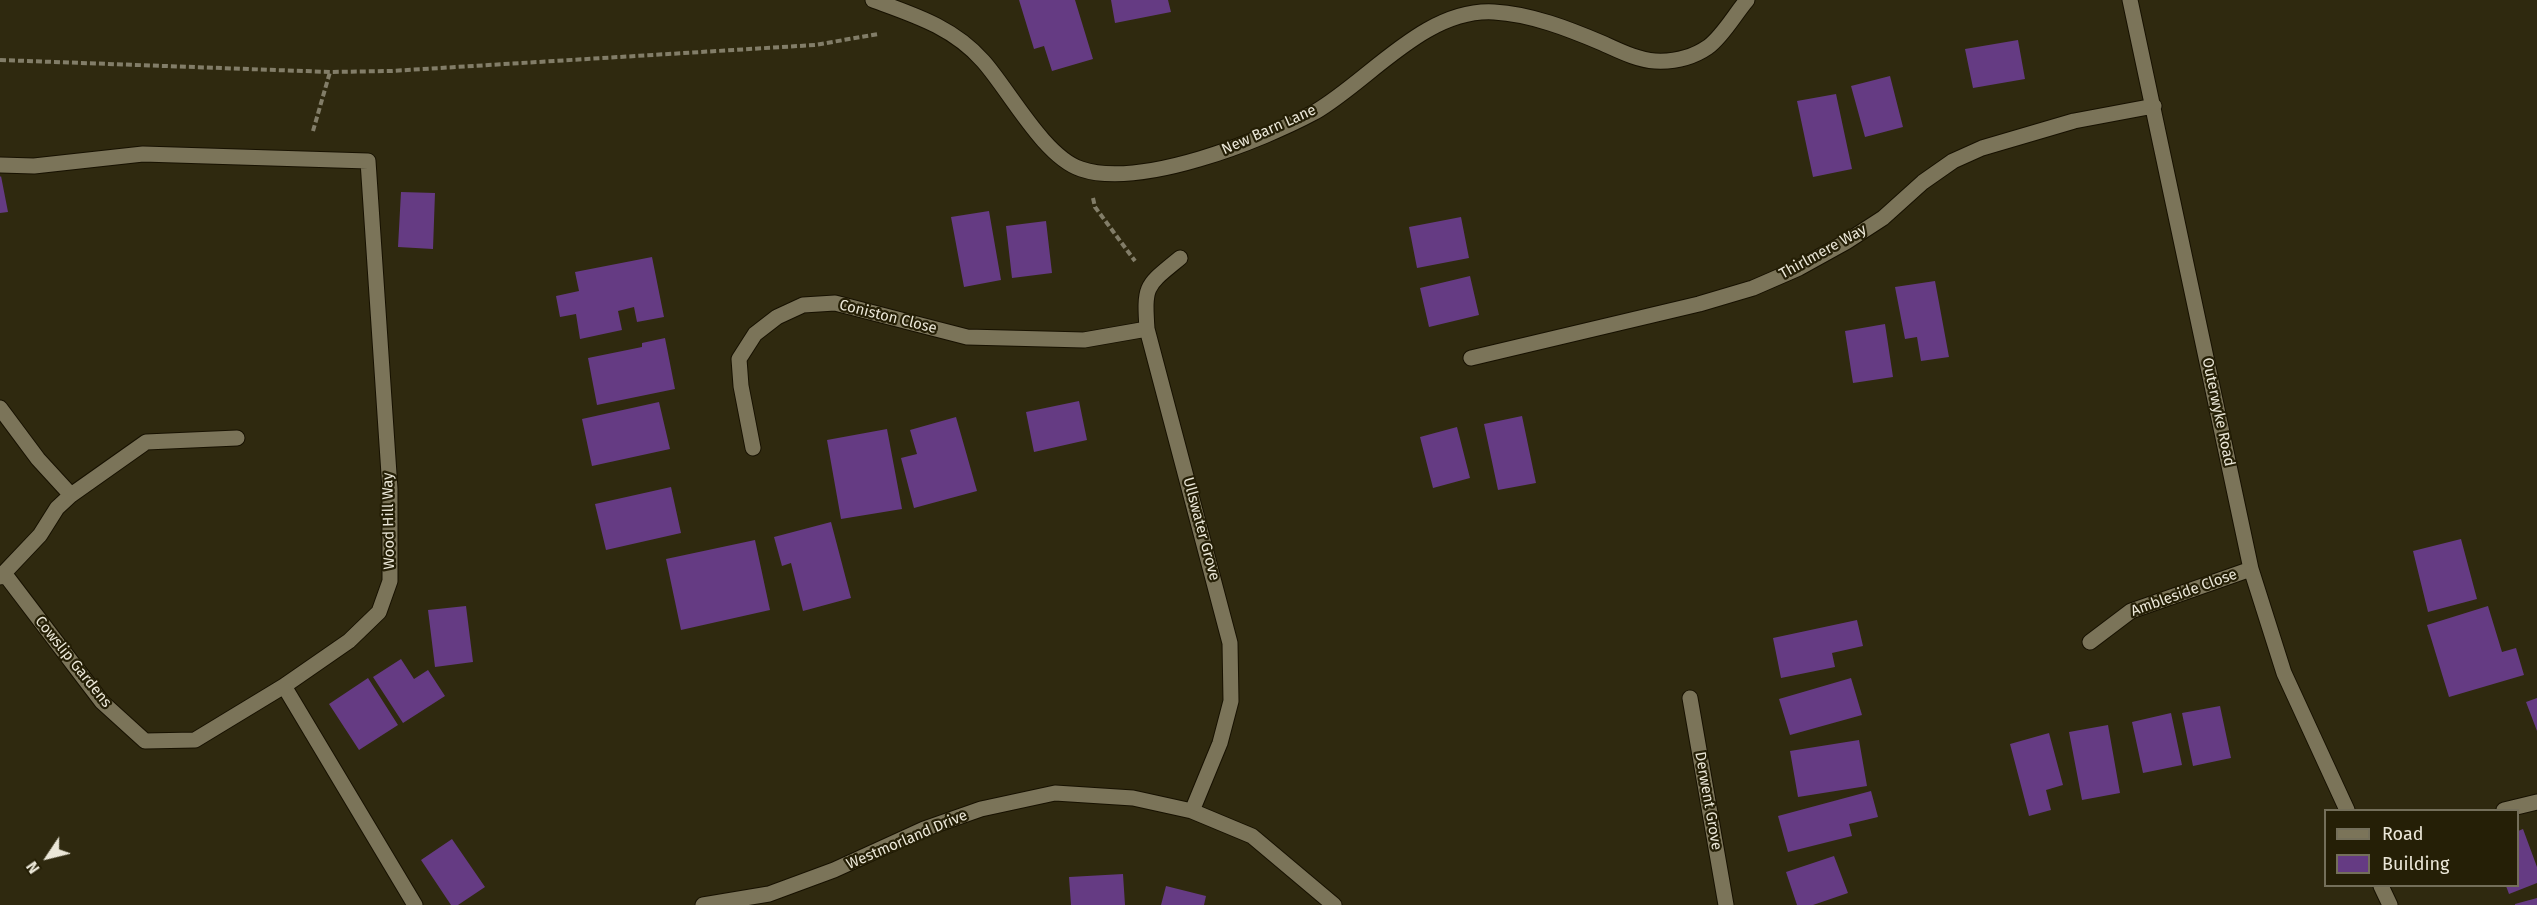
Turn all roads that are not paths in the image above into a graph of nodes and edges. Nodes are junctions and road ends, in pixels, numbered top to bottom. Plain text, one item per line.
1 (873, 0) edge
2 (1747, 0) edge
3 (2130, 0) edge
4 (2154, 106) junction
5 (0, 165) edge
6 (1180, 258) dead end
7 (1147, 329) junction
8 (1471, 358) dead end
9 (0, 408) edge
10 (237, 438) dead end
11 (753, 448) dead end
12 (71, 495) junction
13 (2251, 569) junction
14 (2, 575) edge
15 (2090, 642) dead end
16 (284, 686) junction
17 (1690, 698) dead end
18 (2537, 802) edge
19 (2347, 809) edge
20 (2508, 809) edge
21 (1192, 811) junction
22 (2382, 887) edge
23 (415, 905) edge
24 (703, 905) edge
25 (1334, 905) edge
26 (1726, 905) edge
27 (2390, 905) edge

1 - 2 street, New Barn Lane
3 - 4 street, Outerwyke Road
4 - 8 street, Thirlmere Way
4 - 13 street, Outerwyke Road
5 - 16 street, Wood Hill Way
6 - 7 street, Ullswater Grove
7 - 11 street, Coniston Close
7 - 21 street, Ullswater Grove
9 - 12 street
10 - 12 street
12 - 14 street
13 - 15 street, Ambleside Close
13 - 19 street, Outerwyke Road
14 - 16 street, Cowslip Gardens
16 - 23 street
17 - 26 street, Derwent Grove
18 - 20 street
21 - 24 street, Westmorland Drive
21 - 25 street, Westmorland Drive
22 - 27 street

